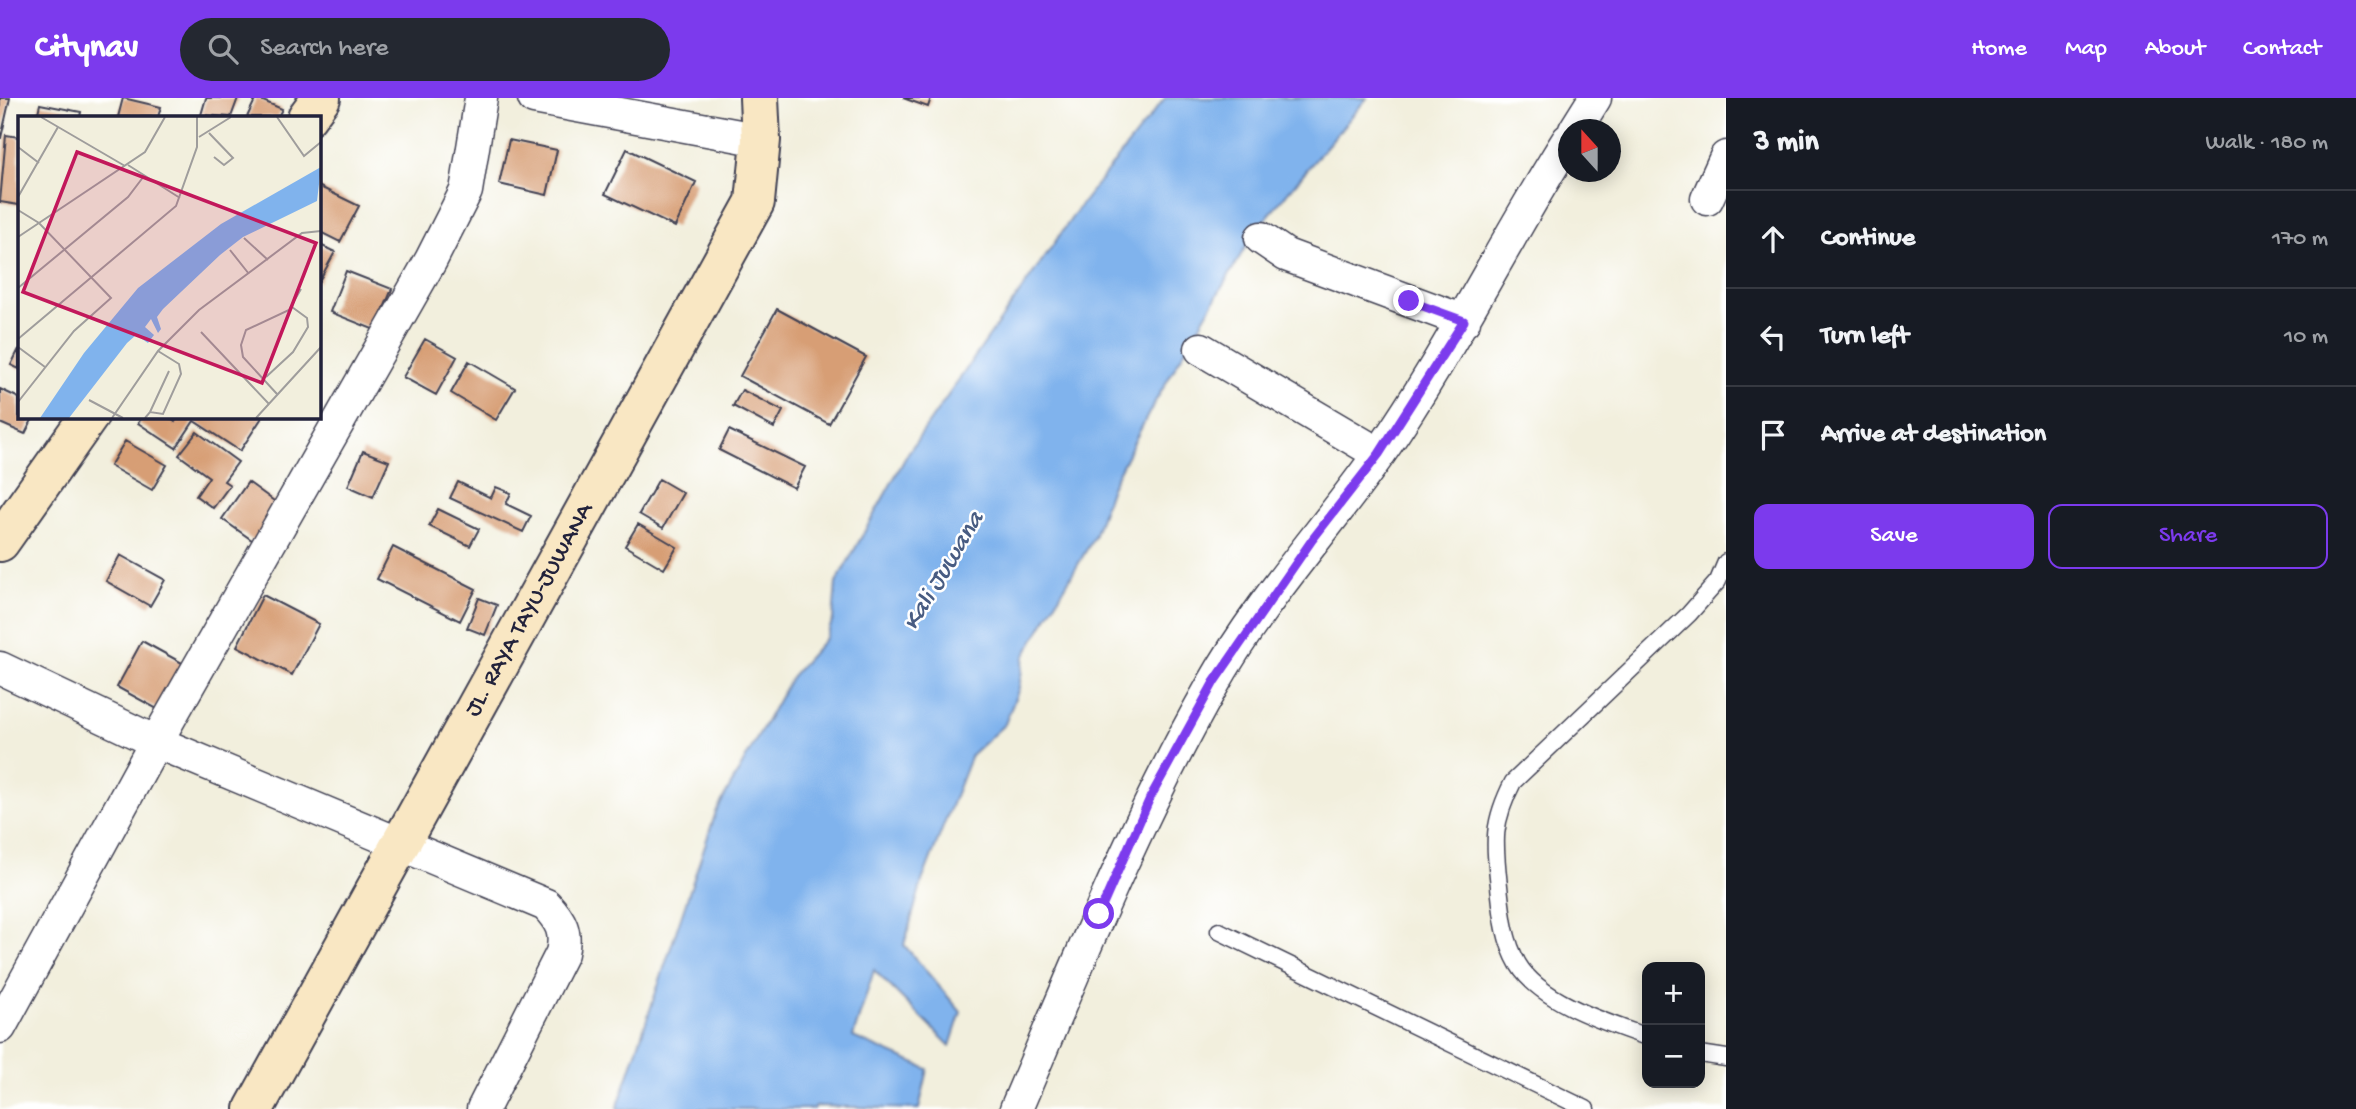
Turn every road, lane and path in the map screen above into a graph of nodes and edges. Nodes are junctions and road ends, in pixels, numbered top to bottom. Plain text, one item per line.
1 (321, 98) edge
2 (481, 98) edge
3 (534, 98) edge
4 (760, 98) edge
5 (1595, 98) edge
6 (308, 116) edge
7 (1582, 119) edge
8 (761, 140) junction
9 (1558, 157) edge
10 (1726, 157) edge
11 (1707, 198) dead end
12 (1261, 238) dead end
13 (1464, 321) junction
14 (1201, 349) dead end
15 (88, 418) edge
16 (1379, 454) junction
17 (0, 542) edge
18 (1726, 562) edge
19 (0, 668) edge
20 (156, 742) junction
21 (402, 843) junction
22 (1219, 930) dead end
23 (0, 1027) edge
24 (1642, 1035) edge
25 (1705, 1055) edge
26 (1726, 1058) edge
27 (254, 1109) edge
28 (482, 1109) edge
29 (1016, 1109) edge
30 (1586, 1109) edge

1 - 6 main road
2 - 20 street
3 - 8 street
4 - 8 main road, JL. RAYA TAYU-JUWANA
5 - 7 street
8 - 21 main road, JL. RAYA TAYU-JUWANA
9 - 13 street
10 - 11 street
12 - 13 street
13 - 16 street
14 - 16 street
15 - 17 main road
16 - 29 street
18 - 24 lane
19 - 20 street
20 - 21 street
20 - 23 street
21 - 27 main road, JL. RAYA TAYU-JUWANA
21 - 28 street
22 - 30 lane
25 - 26 lane

